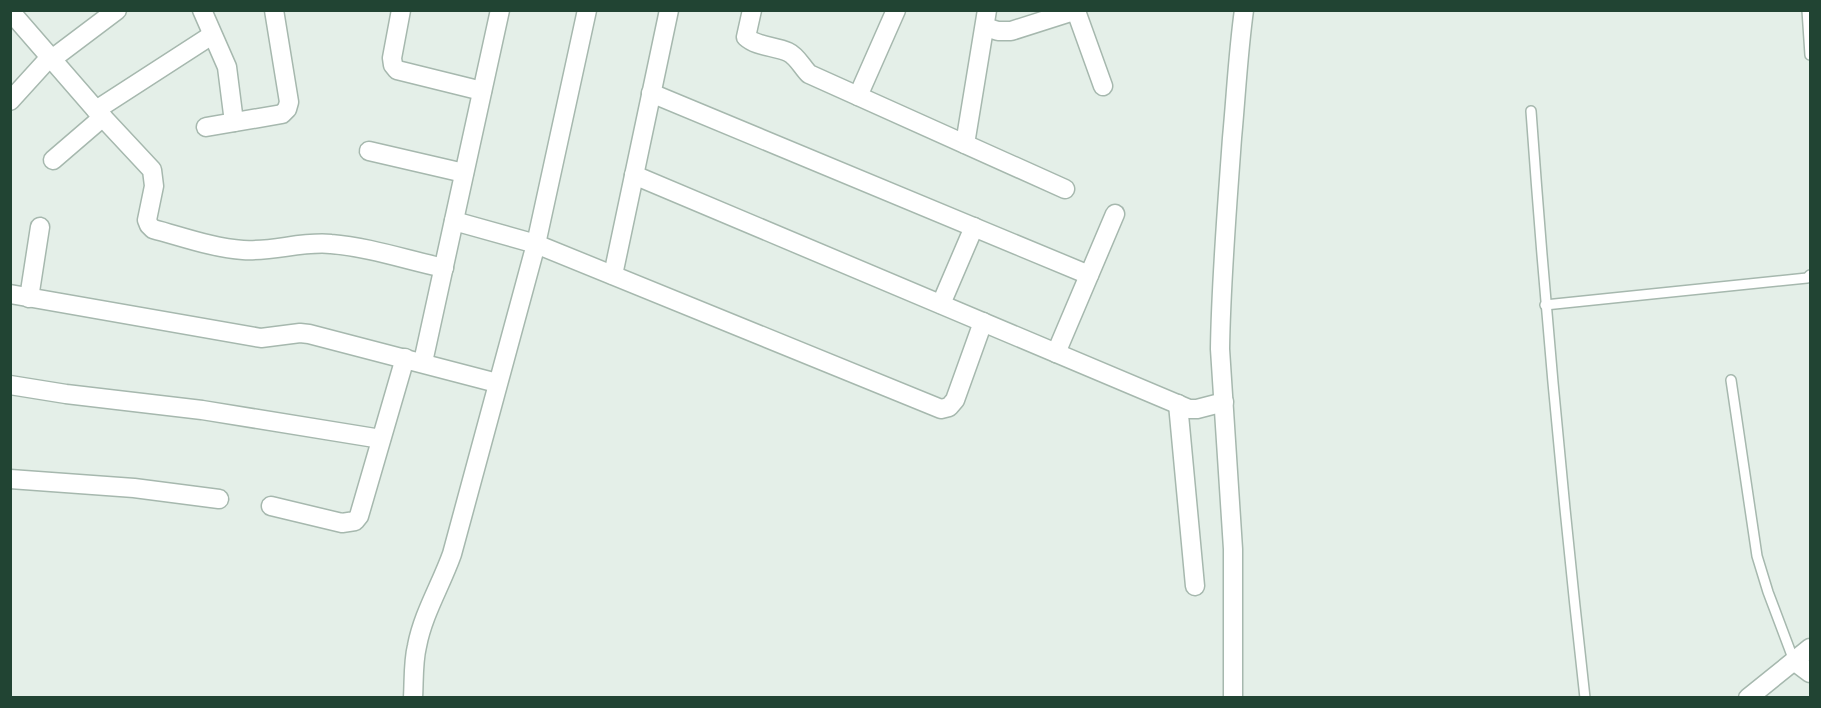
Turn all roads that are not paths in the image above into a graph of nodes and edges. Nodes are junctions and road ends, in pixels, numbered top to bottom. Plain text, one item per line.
1 (117, 10) edge
2 (202, 10) edge
3 (273, 10) edge
4 (401, 10) edge
5 (500, 10) edge
6 (587, 10) edge
7 (669, 10) edge
8 (752, 10) edge
9 (896, 10) edge
10 (1244, 10) edge
11 (1807, 10) edge
12 (10, 11) edge
13 (1077, 11) edge
14 (986, 19) edge
15 (212, 35) junction
16 (1810, 55) edge
17 (51, 58) junction
18 (1103, 86) dead end
19 (482, 91) junction
20 (651, 93) junction
21 (858, 96) junction
22 (10, 101) edge
23 (1531, 111) dead end
24 (100, 114) junction
25 (234, 122) junction
26 (206, 127) dead end
27 (965, 144) junction
28 (369, 151) dead end
29 (53, 160) dead end
30 (465, 173) junction
31 (634, 175) junction
32 (1065, 189) dead end
33 (1115, 214) dead end
34 (454, 221) junction
35 (40, 227) dead end
36 (974, 227) junction
37 (536, 244) junction
38 (444, 268) junction
39 (613, 275) junction
40 (1089, 275) junction
41 (1810, 275) edge
42 (10, 294) edge
43 (29, 297) junction
44 (941, 304) junction
45 (1545, 305) junction
46 (983, 322) junction
47 (1056, 353) junction
48 (405, 358) junction
49 (423, 362) junction
50 (1731, 380) dead end
51 (497, 383) junction
52 (10, 385) edge
53 (1224, 402) junction
54 (1178, 404) junction
55 (381, 439) junction
56 (10, 479) edge
57 (219, 499) dead end
58 (271, 506) dead end
59 (1195, 586) dead end
60 (1810, 648) edge
61 (1794, 661) junction
62 (1810, 673) edge
63 (413, 698) edge
64 (1233, 698) edge
65 (1585, 698) edge
66 (1748, 698) edge

1 - 17 street
2 - 15 street
3 - 25 street
4 - 19 street
5 - 19 street
6 - 37 street
7 - 20 street
8 - 21 street
9 - 21 street
10 - 53 street
11 - 16 lane
12 - 17 street
13 - 14 street
13 - 18 street
14 - 27 street
15 - 24 street
15 - 25 street
17 - 22 street
17 - 24 street
19 - 30 street
20 - 31 street
20 - 36 street
21 - 27 street
23 - 45 lane
24 - 29 street
24 - 38 street
25 - 26 street
27 - 32 street
28 - 30 street
30 - 34 street
31 - 39 street
31 - 44 street
33 - 40 street
34 - 37 street
34 - 38 street
35 - 43 street
36 - 40 street
36 - 44 street
37 - 39 street
37 - 51 street
38 - 49 street
39 - 46 street
40 - 47 street
41 - 45 lane
42 - 43 street
43 - 48 street
44 - 46 street
45 - 65 lane
46 - 47 street
47 - 54 street
48 - 49 street
48 - 55 street
49 - 51 street
50 - 61 lane
51 - 63 street
52 - 55 street
53 - 54 street
53 - 64 street
54 - 59 street
55 - 58 street
56 - 57 street
60 - 61 street
61 - 62 street
61 - 66 street

